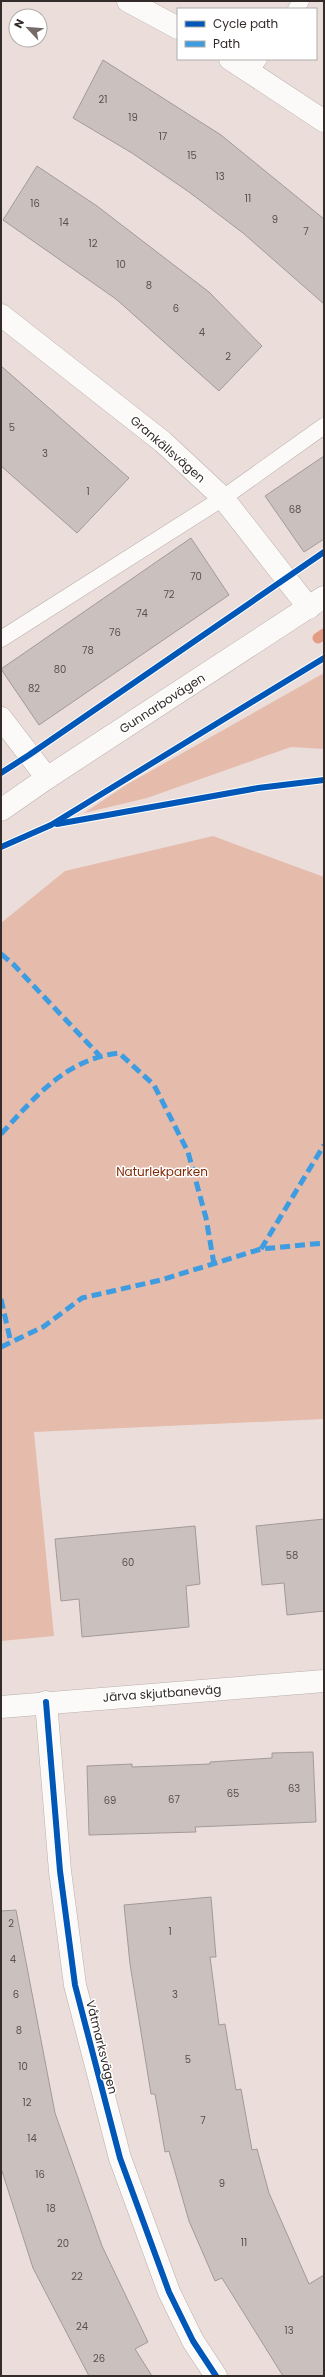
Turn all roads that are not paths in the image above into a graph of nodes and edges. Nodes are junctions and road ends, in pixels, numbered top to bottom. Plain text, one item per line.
1 (128, 1) edge
2 (177, 27) edge
3 (234, 60) edge
4 (254, 65) edge
5 (324, 121) edge
6 (1, 315) edge
7 (324, 426) edge
8 (223, 498) junction
9 (316, 602) edge
10 (1, 639) edge
11 (1, 718) edge
12 (47, 778) junction
13 (1, 810) edge
14 (324, 1681) edge
15 (46, 1702) junction
16 (1, 1707) edge
17 (216, 2376) edge

1 - 2 street
3 - 4 street
4 - 5 street
6 - 8 street, Grankällsvägen
7 - 8 lane
8 - 9 street, Grankällsvägen
8 - 10 lane
9 - 12 street, Gunnarbovägen
11 - 12 street
12 - 13 street, Gunnarbovägen
14 - 15 street, Järva skjutbaneväg
15 - 16 street, Järva skjutbaneväg
15 - 17 street, Våtmarksvägen

